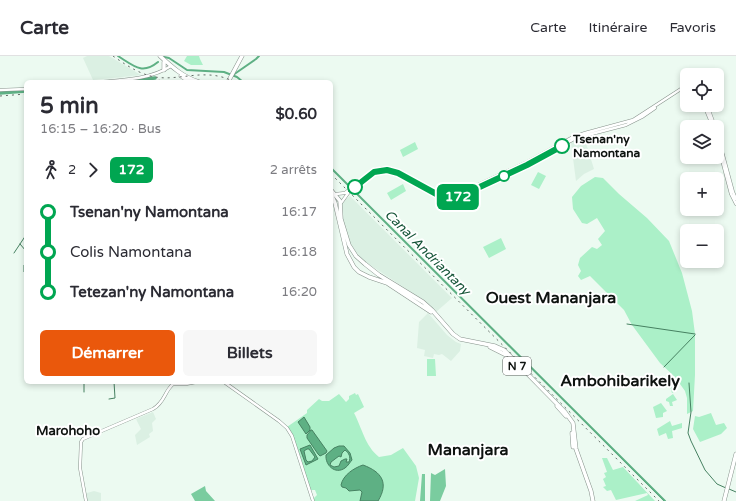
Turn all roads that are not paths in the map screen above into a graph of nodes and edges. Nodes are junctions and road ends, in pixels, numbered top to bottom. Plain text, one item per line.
1 (159, 56) edge
2 (242, 56) edge
3 (164, 62) junction
4 (170, 67) junction
5 (164, 70) junction
6 (118, 80) edge
7 (188, 80) edge
8 (229, 80) edge
9 (24, 89) edge
10 (0, 90) edge
11 (680, 90) edge
12 (680, 92) edge
13 (724, 159) edge
14 (723, 164) edge
15 (354, 186) junction
16 (350, 190) junction
17 (333, 196) edge
18 (736, 199) edge
19 (335, 203) junction
20 (340, 203) junction
21 (736, 204) edge
22 (360, 260) junction
23 (353, 265) junction
24 (367, 267) junction
25 (363, 274) junction
26 (173, 384) edge
27 (173, 384) edge
28 (186, 384) edge
29 (227, 384) edge
30 (736, 454) edge
31 (736, 461) edge
32 (728, 488) junction
33 (86, 501) edge
34 (313, 501) edge
35 (592, 501) edge
36 (725, 501) edge

1 - 3 main road
1 - 4 main road
2 - 8 main road
3 - 4 main road
3 - 5 main road
4 - 5 street
4 - 7 main road
5 - 6 street
9 - 10 street
11 - 15 street
12 - 15 street
13 - 18 street
14 - 21 street
15 - 16 street
16 - 17 street
16 - 20 street
17 - 19 main road
17 - 20 main road
19 - 20 main road
19 - 23 main road, N 7
20 - 22 main road, N 7
22 - 23 main road
22 - 24 main road, N 7
23 - 25 main road, N 7
24 - 25 main road
24 - 35 main road, N 7
25 - 35 main road, N 7
26 - 28 street
27 - 33 street
29 - 34 street
30 - 32 main road
31 - 32 main road
32 - 36 main road

